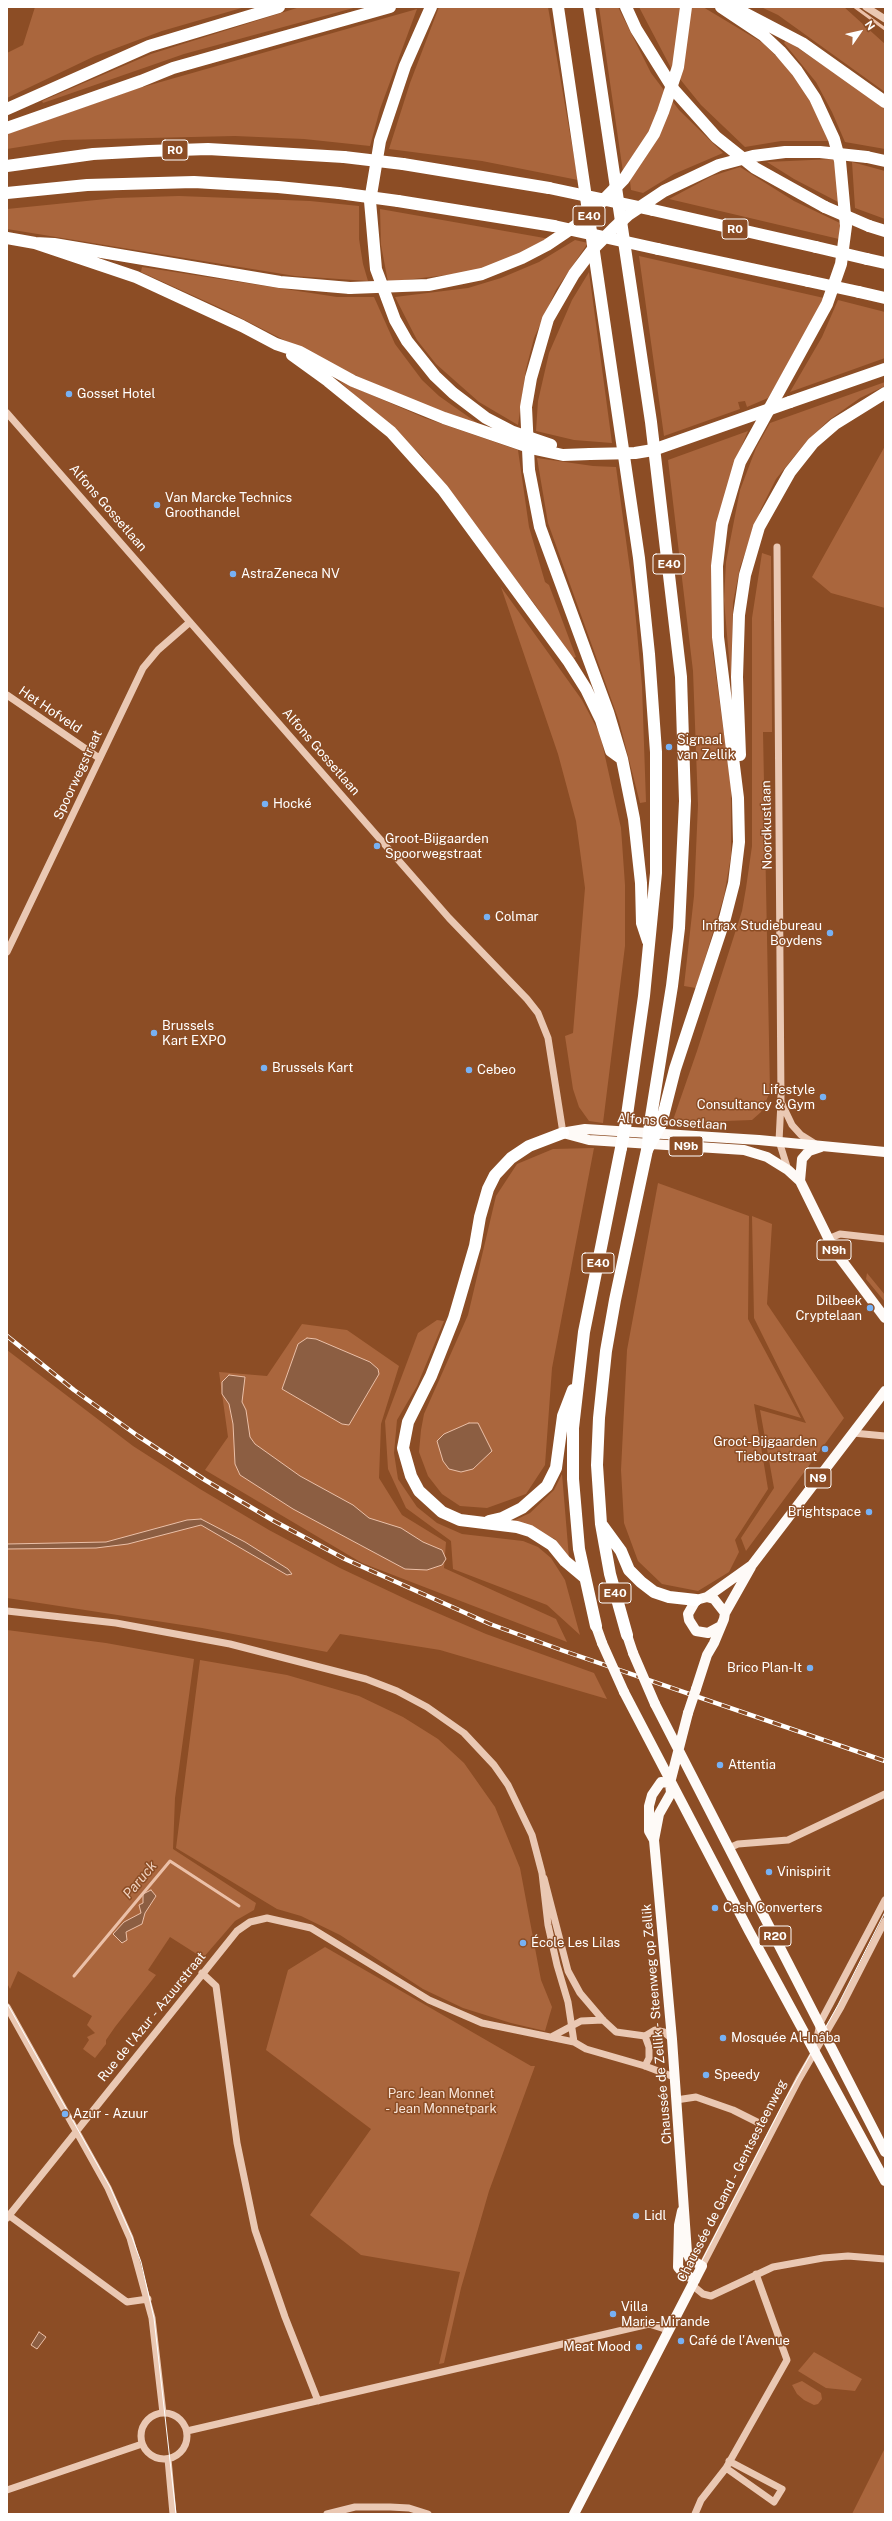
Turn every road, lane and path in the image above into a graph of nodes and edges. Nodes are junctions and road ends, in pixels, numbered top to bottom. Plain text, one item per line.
1 (279, 7) edge
2 (390, 7) edge
3 (430, 7) edge
4 (558, 7) edge
5 (589, 7) edge
6 (626, 7) edge
7 (686, 7) edge
8 (721, 7) edge
9 (733, 7) edge
10 (866, 7) edge
11 (885, 19) edge
12 (885, 102) edge
13 (7, 109) edge
14 (7, 128) edge
15 (885, 161) edge
16 (7, 166) edge
17 (7, 193) edge
18 (885, 231) edge
19 (7, 238) edge
20 (35, 243) junction
21 (885, 263) edge
22 (885, 298) edge
23 (276, 344) junction
24 (885, 369) edge
25 (885, 392) edge
26 (7, 413) edge
27 (590, 454) junction
28 (777, 547) dead end
29 (190, 622) junction
30 (7, 695) edge
31 (99, 758) junction
32 (622, 759) junction
33 (738, 798) junction
34 (650, 947) junction
35 (7, 952) edge
36 (781, 1102) junction
37 (655, 1124) junction
38 (563, 1133) junction
39 (779, 1142) junction
40 (821, 1147) junction
41 (885, 1152) edge
42 (788, 1170) junction
43 (800, 1182) junction
44 (828, 1239) junction
45 (885, 1239) edge
46 (885, 1318) edge
47 (578, 1378) junction
48 (885, 1392) edge
49 (854, 1433) junction
50 (885, 1436) edge
51 (481, 1523) junction
52 (601, 1524) junction
53 (752, 1565) junction
54 (584, 1577) junction
55 (701, 1599) junction
56 (7, 1611) edge
57 (725, 1613) junction
58 (596, 1626) joint
59 (721, 1626) junction
60 (627, 1635) joint
61 (678, 1754) junction
62 (670, 1783) junction
63 (885, 1794) edge
64 (654, 1840) junction
65 (729, 1848) junction
66 (542, 1873) junction
67 (885, 1900) edge
68 (885, 1921) edge
69 (202, 1973) junction
70 (7, 2007) edge
71 (603, 2020) junction
72 (571, 2027) junction
73 (823, 2028) junction
74 (645, 2036) junction
75 (551, 2037) junction
76 (672, 2039) junction
77 (574, 2042) junction
78 (814, 2052) junction
79 (645, 2066) junction
80 (674, 2077) junction
81 (676, 2100) junction
82 (761, 2124) dead end
83 (76, 2131) junction
84 (885, 2152) edge
85 (885, 2181) edge
86 (683, 2206) junction
87 (8, 2216) edge
88 (885, 2259) edge
89 (702, 2266) junction
90 (756, 2274) junction
91 (693, 2282) junction
92 (148, 2299) junction
93 (668, 2330) junction
94 (318, 2401) junction
95 (162, 2413) junction
96 (187, 2431) junction
97 (142, 2444) junction
98 (168, 2459) junction
99 (728, 2465) junction
100 (7, 2490) edge
101 (174, 2514) edge
102 (327, 2514) edge
103 (428, 2514) edge
104 (574, 2514) edge
105 (695, 2514) edge

1 - 13 highway
2 - 14 highway
3 - 27 highway
4 - 34 highway, E40
5 - 37 highway, E40
6 - 18 highway, bridge
7 - 20 highway, bridge
8 - 33 highway
9 - 12 highway
10 - 11 street
15 - 32 highway, bridge
16 - 21 highway, R0, bridge
17 - 22 highway, bridge
19 - 20 highway
20 - 23 highway
23 - 27 highway
23 - 32 highway
24 - 27 highway, bridge
25 - 33 highway
26 - 29 street, Alfons Gossetlaan
28 - 36 street, Noordkustlaan
29 - 31 street, Spoorwegstraat
29 - 38 street, Alfons Gossetlaan
30 - 31 street, Het Hofveld
31 - 35 street, Spoorwegstraat
32 - 34 highway
33 - 37 highway
34 - 47 highway, E40, bridge
36 - 39 street, Noordkustlaan
36 - 40 street
37 - 52 highway, E40, bridge
38 - 39 main road, Alfons Gossetlaan / N9b
38 - 42 main road, Alfons Gossetlaan / N9b
38 - 51 highway
39 - 40 main road, N9b
39 - 42 street
40 - 41 main road, N9b
40 - 43 main road
42 - 43 main road, Alfons Gossetlaan / N9b
43 - 44 main road, Alfons Gossetlaan / N9h
44 - 45 street
44 - 46 main road, Alfons Gossetlaan / N9h
47 - 51 highway
47 - 54 highway, E40
48 - 49 main road, N9
49 - 50 street
49 - 53 main road, N9
51 - 54 highway
52 - 55 highway
52 - 60 highway, E40
53 - 55 main road, N9
53 - 57 main road, N9
54 - 58 highway, E40
55 - 57 main road
55 - 59 main road
56 - 66 street
57 - 59 main road
58 - 62 main road, E40, bridge
59 - 61 main road, Chaussée de Zellik - Steenweg op Zellik, bridge
60 - 61 main road, E40, bridge
61 - 62 main road, Chaussée de Zellik - Steenweg op Zellik
61 - 65 main road, R20
62 - 64 main road, Chaussée de Zellik - Steenweg op Zellik
62 - 64 main road, Chaussée de Zellik - Steenweg op Zellik
62 - 78 main road, R20
63 - 65 street
64 - 76 main road, Chaussée de Zellik - Steenweg op Zellik
65 - 73 main road, R20
66 - 71 street
66 - 72 street
67 - 73 street, Chaussée de Gand - Gentsesteenweg
68 - 73 street, Chaussée de Gand - Gentsesteenweg
69 - 75 street, Rue de l'Azur - Azuurstraat
69 - 83 street, Rue de l'Azur - Azuurstraat
69 - 94 street
70 - 83 street
71 - 72 street
71 - 74 street
72 - 75 street
72 - 77 street
73 - 78 street, Chaussée de Gand - Gentsesteenweg
73 - 84 main road, R20
74 - 76 street
74 - 79 street
75 - 77 street
76 - 80 main road, Chaussée de Zellik - Steenweg op Zellik
77 - 79 street
78 - 85 main road, R20
78 - 89 street, Chaussée de Gand - Gentsesteenweg
79 - 80 street
80 - 81 main road, Chaussée de Zellik - Steenweg op Zellik
81 - 82 street
81 - 86 main road, Chaussée de Zellik - Steenweg op Zellik
83 - 87 street, Rue de l'Azur - Azuurstraat
83 - 92 street
86 - 89 main road, Chaussée de Zellik - Steenweg op Zellik
86 - 91 main road, Chaussée de Zellik - Steenweg op Zellik
87 - 92 street
88 - 90 street
89 - 91 main road, Chaussée de Gand - Gentsesteenweg
90 - 91 street
90 - 99 street
91 - 93 main road, Chaussée de Gand - Gentsesteenweg
92 - 95 street
93 - 94 street
93 - 104 main road, Chaussée de Gand - Gentsesteenweg
94 - 96 street
95 - 96 street
95 - 97 street
96 - 98 street
97 - 98 street
97 - 100 street
98 - 101 street
99 - 99 street
99 - 105 street
102 - 103 street

